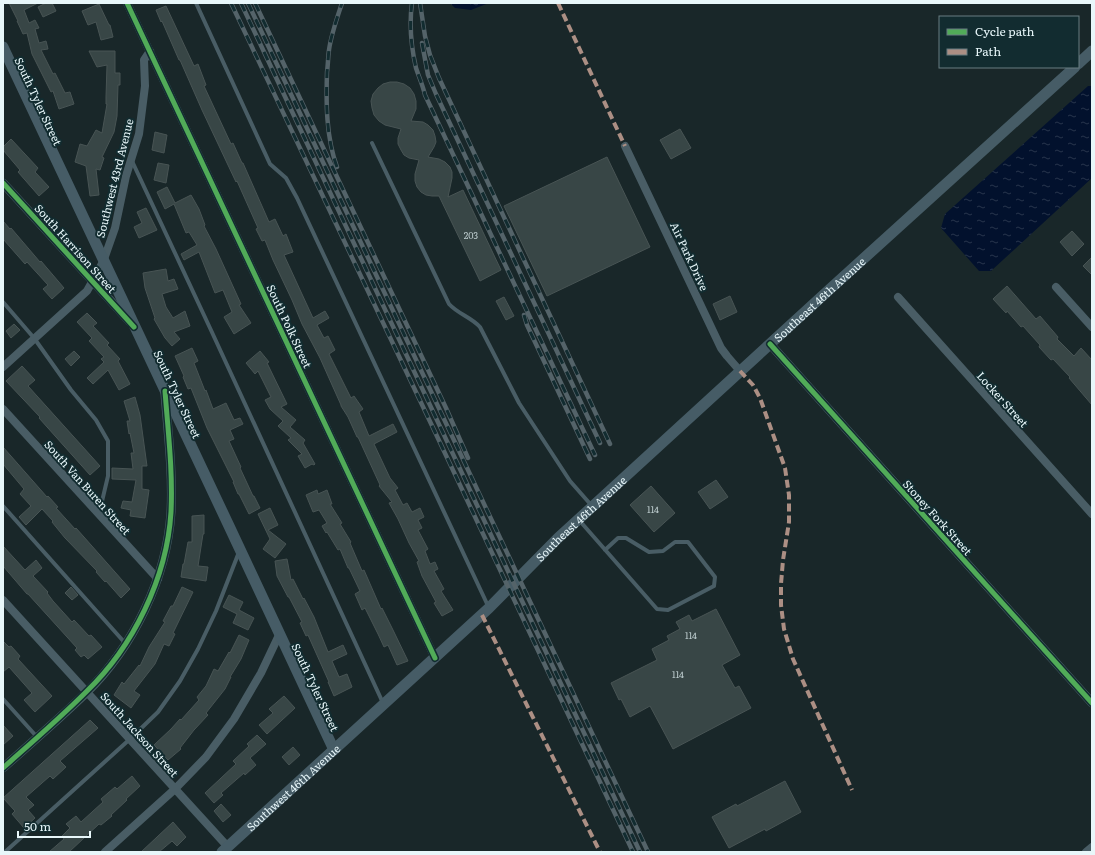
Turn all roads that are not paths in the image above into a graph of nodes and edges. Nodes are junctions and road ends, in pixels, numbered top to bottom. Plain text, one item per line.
1 (127, 3) edge
2 (196, 3) edge
3 (3, 46) edge
4 (150, 51) junction
5 (1092, 51) edge
6 (1079, 63) edge
7 (1074, 68) edge
8 (372, 143) dead end
9 (625, 146) dead end
10 (131, 160) junction
11 (3, 183) edge
12 (103, 262) junction
13 (92, 281) junction
14 (1056, 287) dead end
15 (898, 298) dead end
16 (3, 302) edge
17 (134, 326) junction
18 (1092, 327) edge
19 (34, 338) junction
20 (770, 344) junction
21 (3, 367) edge
22 (740, 371) junction
23 (165, 390) junction
24 (3, 409) edge
25 (3, 506) edge
26 (592, 507) junction
27 (99, 514) junction
28 (1092, 514) edge
29 (578, 519) junction
30 (240, 549) junction
31 (605, 550) junction
32 (158, 579) junction
33 (3, 600) edge
34 (489, 608) junction
35 (280, 633) junction
36 (126, 643) junction
37 (435, 658) junction
38 (87, 692) junction
39 (3, 699) edge
40 (1092, 702) edge
41 (384, 705) junction
42 (37, 737) junction
43 (130, 739) junction
44 (334, 750) junction
45 (3, 768) edge
46 (175, 789) junction
47 (1092, 846) edge
48 (225, 850) edge
49 (5, 852) edge
50 (105, 852) edge
51 (1086, 852) edge

1 - 4 street, South Polk Street
2 - 34 lane
3 - 12 main road, South Tyler Street
4 - 10 street, Southwest 43rd Avenue
4 - 37 street, South Polk Street
5 - 6 main road
7 - 20 main road, Southeast 46th Avenue
8 - 26 lane
9 - 22 street, Air Park Drive
10 - 12 street, Southwest 43rd Avenue
10 - 41 lane
11 - 13 street, South Harrison Street
12 - 13 street, Southwest 43rd Avenue
12 - 17 main road, South Tyler Street
13 - 17 street, South Harrison Street
13 - 19 street, Southwest 43rd Avenue
14 - 18 street
15 - 28 street, Locker Street
16 - 19 lane
17 - 23 main road, South Tyler Street
19 - 21 street, Southwest 43rd Avenue
19 - 27 lane
20 - 22 main road, Southeast 46th Avenue
20 - 40 street, Stoney Fork Street
22 - 26 main road, Southeast 46th Avenue
23 - 30 main road, South Tyler Street
23 - 32 street
24 - 27 street, South Van Buren Street
25 - 36 lane
26 - 29 main road, Southeast 46th Avenue
27 - 32 street, South Van Buren Street
29 - 31 lane
29 - 34 main road, Southeast 46th Avenue
30 - 35 main road, South Tyler Street
30 - 43 lane
31 - 31 lane
32 - 36 street
33 - 38 street, South Jackson Street
34 - 37 main road, Southwest 46th Avenue
35 - 44 main road, South Tyler Street
35 - 46 street
36 - 38 street
37 - 41 main road, Southwest 46th Avenue
38 - 42 street
38 - 43 street, South Jackson Street
39 - 42 lane
41 - 44 main road, Southwest 46th Avenue
42 - 45 street
43 - 46 street, South Jackson Street
43 - 49 lane
44 - 48 main road, Southwest 46th Avenue
46 - 48 street, South Jackson Street
46 - 50 street
47 - 51 street

